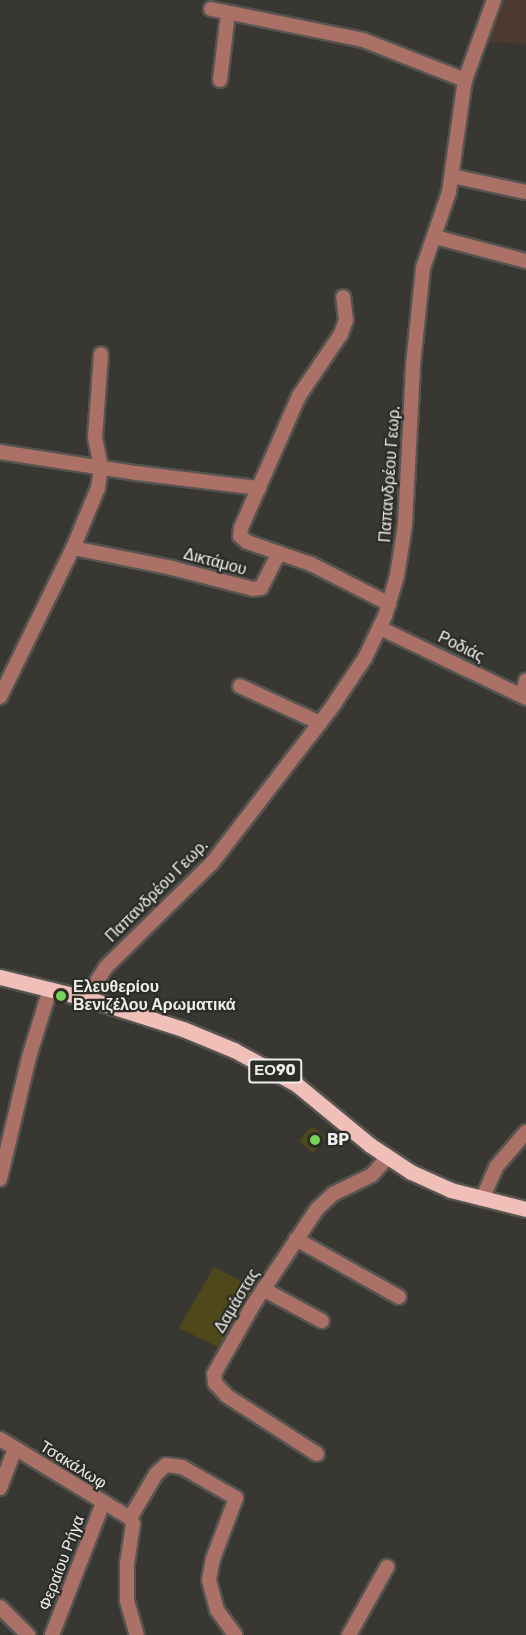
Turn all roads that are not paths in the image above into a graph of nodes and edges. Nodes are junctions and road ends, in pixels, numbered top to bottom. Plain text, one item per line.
1 (494, 0) edge
2 (211, 9) dead end
3 (228, 13) junction
4 (465, 80) junction
5 (220, 81) dead end
6 (452, 176) junction
7 (526, 192) edge
8 (435, 237) junction
9 (526, 261) edge
10 (343, 297) dead end
11 (101, 354) dead end
12 (0, 452) edge
13 (101, 468) junction
14 (259, 488) junction
15 (73, 548) junction
16 (279, 553) junction
17 (389, 604) junction
18 (380, 628) junction
19 (526, 681) edge
20 (240, 686) dead end
21 (0, 697) edge
22 (524, 697) edge
23 (320, 723) junction
24 (0, 977) edge
25 (50, 988) junction
26 (89, 999) junction
27 (526, 1132) edge
28 (387, 1158) junction
29 (0, 1179) edge
30 (482, 1199) junction
31 (526, 1209) edge
32 (296, 1239) junction
33 (264, 1289) junction
34 (399, 1297) dead end
35 (322, 1322) dead end
36 (0, 1439) edge
37 (15, 1449) junction
38 (316, 1454) dead end
39 (0, 1488) edge
40 (103, 1503) junction
41 (130, 1518) junction
42 (387, 1567) dead end
43 (0, 1607) edge
44 (28, 1635) edge
45 (52, 1635) edge
46 (137, 1635) edge
47 (235, 1635) edge
48 (349, 1635) edge

1 - 4 street, Παπανδρέου Γεωρ.
2 - 3 street
3 - 4 street
3 - 5 street
4 - 6 street, Παπανδρέου Γεωρ.
6 - 7 street
6 - 8 street, Παπανδρέου Γεωρ.
8 - 9 street
8 - 17 street, Παπανδρέου Γεωρ.
10 - 14 street
11 - 13 street
12 - 13 street
13 - 14 street
13 - 15 street
14 - 16 street
15 - 16 street, Δικτάμου
15 - 21 street
16 - 17 street
17 - 18 street, Παπανδρέου Γεωρ.
18 - 22 street, Ροδιάς
18 - 23 street, Παπανδρέου Γεωρ.
19 - 22 street
20 - 23 street
23 - 26 street, Παπανδρέου Γεωρ.
24 - 25 main road, ΕΟ90
25 - 26 main road, ΕΟ90
25 - 29 street
26 - 28 main road, ΕΟ90
27 - 30 street
28 - 30 main road, ΕΟ90
28 - 32 street, Δαμάστας
30 - 31 main road, ΕΟ90
32 - 33 street, Δαμάστας
32 - 34 street
33 - 35 street
33 - 38 street, Δαμάστας
36 - 37 street, Τσακάλωφ
37 - 39 street
37 - 40 street, Τσακάλωφ
40 - 41 street, Τσακάλωφ
40 - 45 street, Φεραίου Ρήγα
41 - 46 street
41 - 47 street
42 - 48 street
43 - 44 street

